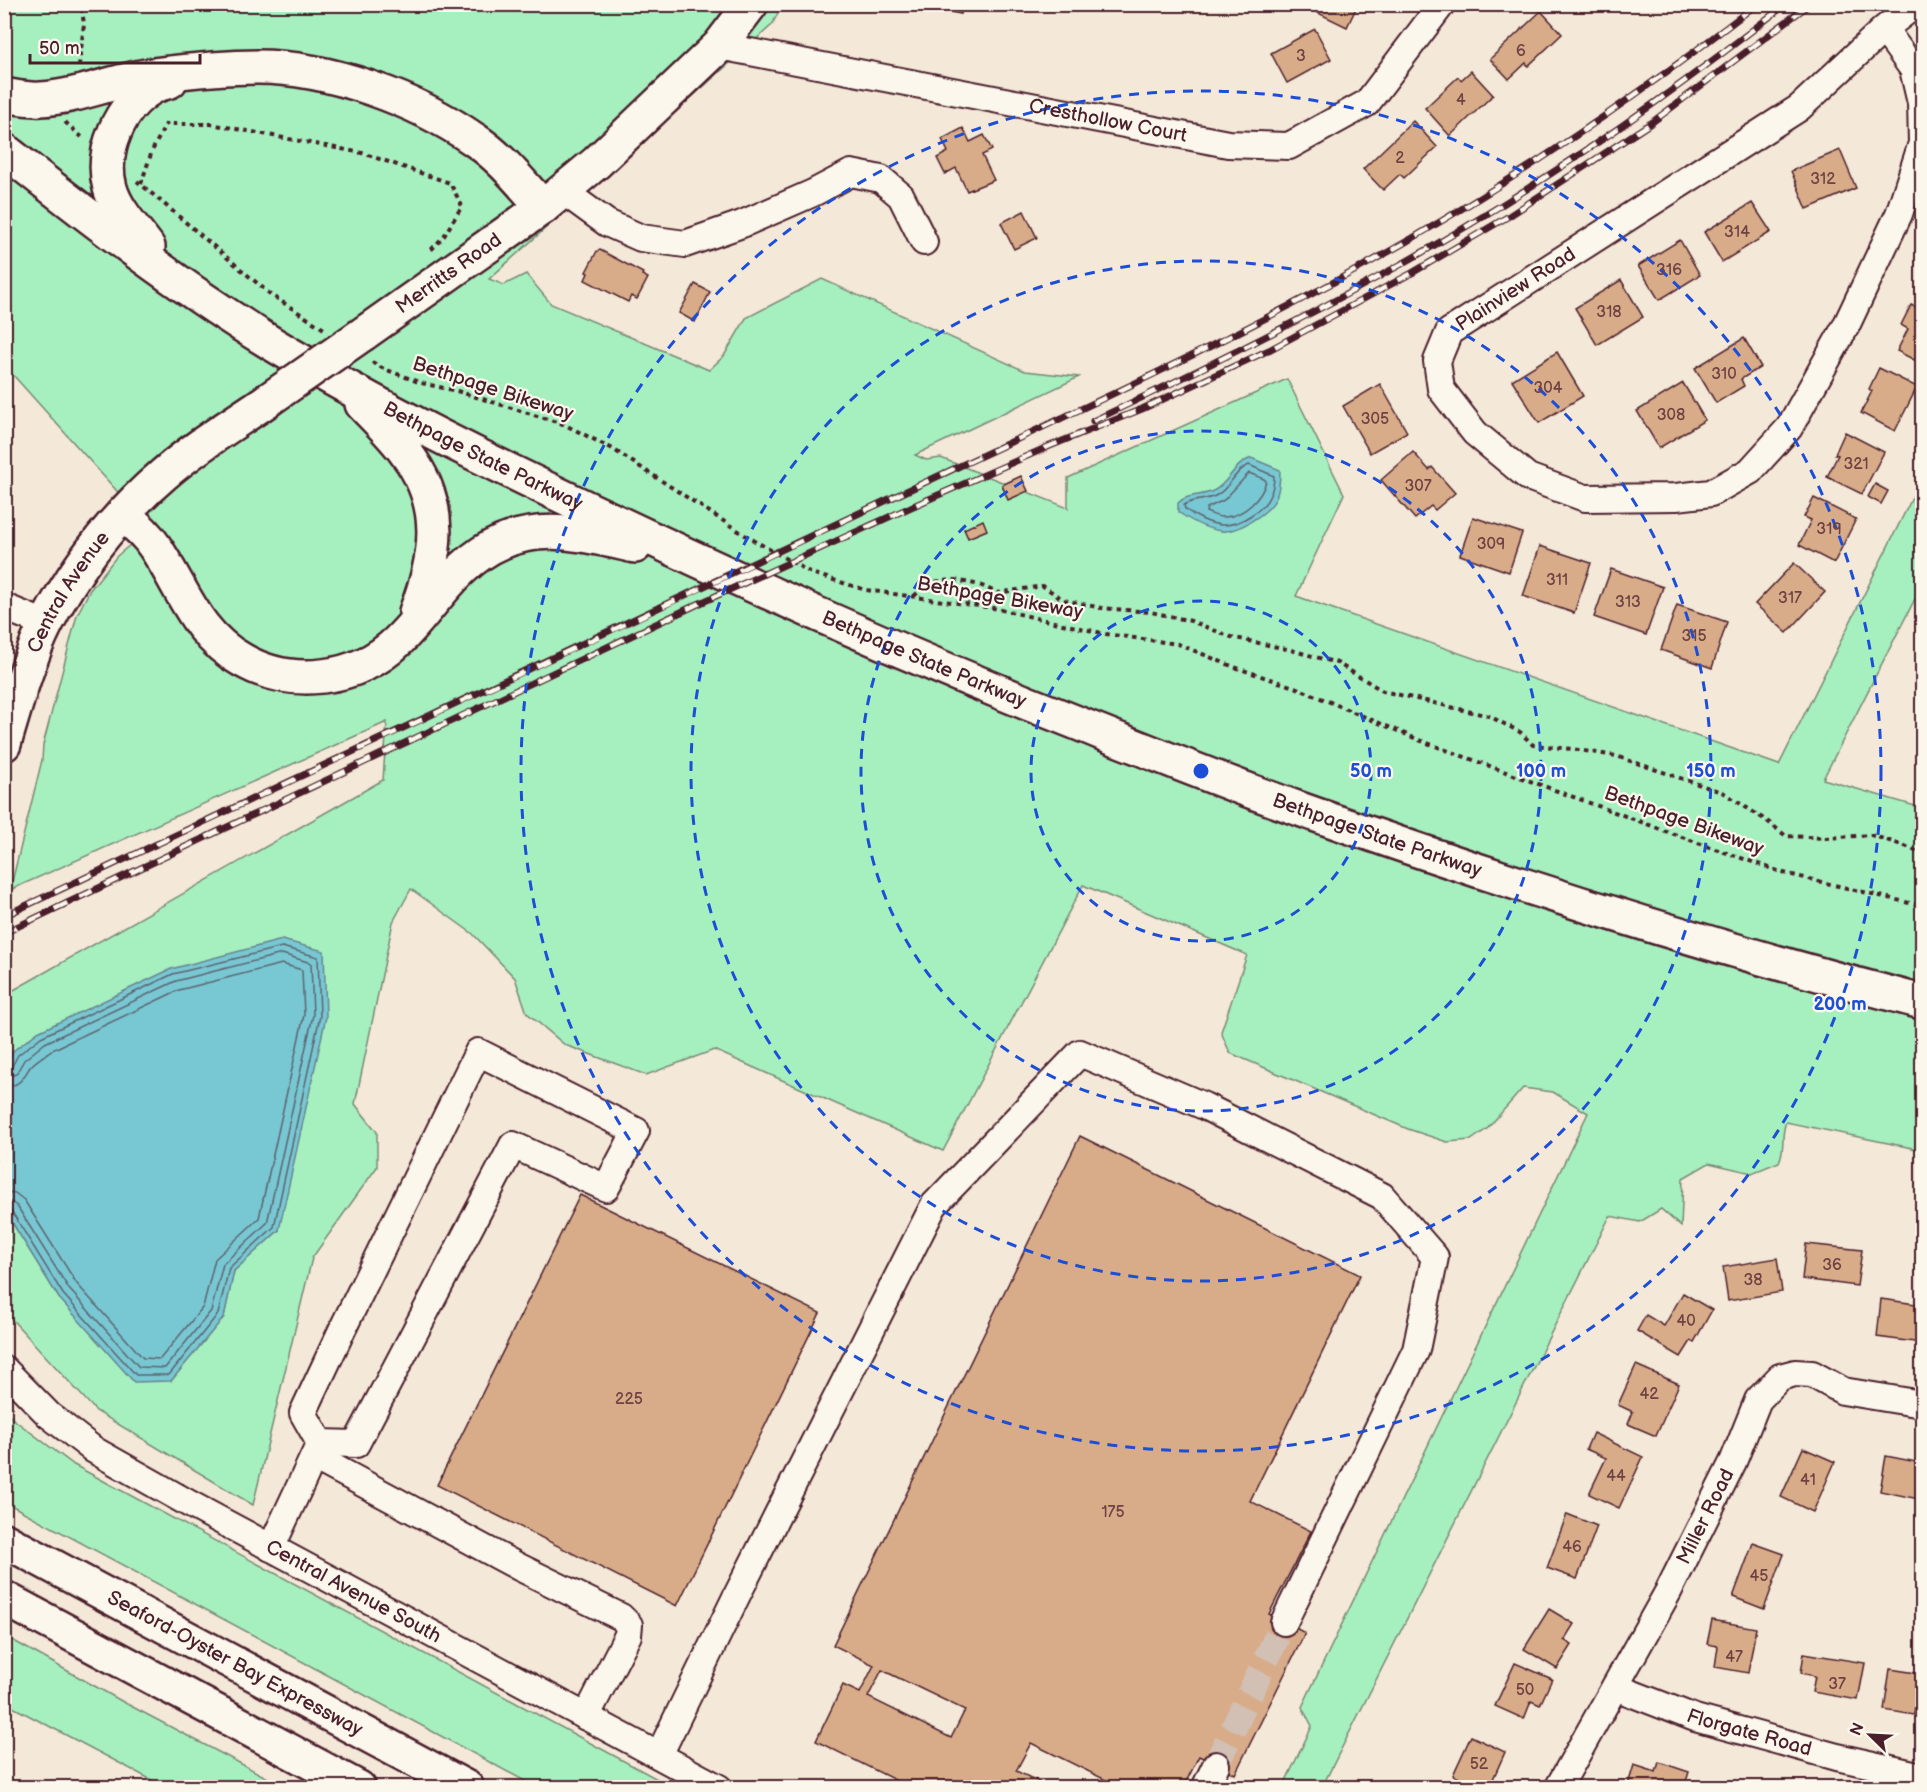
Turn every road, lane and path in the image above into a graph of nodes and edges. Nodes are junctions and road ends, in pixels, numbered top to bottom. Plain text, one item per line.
1 (751, 4) edge
2 (1442, 4) edge
3 (1916, 4) edge
4 (1884, 29) junction
5 (719, 46) junction
6 (194, 71) junction
7 (4, 95) edge
8 (4, 150) edge
9 (553, 199) junction
10 (924, 242) dead end
11 (429, 253) dead end
12 (167, 273) junction
13 (327, 331) dead end
14 (363, 345) junction
15 (347, 387) junction
16 (123, 515) junction
17 (698, 560) junction
18 (913, 597) junction
19 (4, 607) edge
20 (46, 624) junction
21 (410, 627) junction
22 (4, 744) edge
23 (1923, 854) edge
24 (1923, 906) edge
25 (1923, 1002) edge
26 (4, 1369) edge
27 (1923, 1404) edge
28 (317, 1450) junction
29 (4, 1540) edge
30 (271, 1548) junction
31 (4, 1598) edge
32 (1284, 1622) tunnel mouth
33 (1615, 1687) junction
34 (586, 1717) junction
35 (659, 1755) junction
36 (1216, 1765) tunnel mouth
37 (1923, 1776) edge
38 (359, 1788) edge
39 (467, 1788) edge
40 (719, 1788) edge
41 (1205, 1788) edge
42 (1558, 1788) edge

1 - 5 main road, Merritts Road
2 - 5 street, Cresthollow Court
3 - 4 street, Plainview Road
4 - 4 street, Plainview Road
5 - 9 main road, Merritts Road
6 - 7 main road
6 - 9 main road
6 - 12 main road
8 - 12 main road, Bethpage State Parkway
9 - 10 street
9 - 14 main road, Merritts Road
11 - 13 path
12 - 15 main road, Bethpage State Parkway
14 - 16 main road, Merritts Road, bridge
14 - 18 path, Bethpage Bikeway
15 - 17 main road, Bethpage State Parkway
15 - 21 main road
16 - 20 main road, Central Avenue
16 - 21 main road
17 - 21 main road
17 - 25 main road, Bethpage State Parkway
18 - 23 path
18 - 24 path, Bethpage Bikeway
19 - 20 street
20 - 22 main road, Central Avenue
26 - 30 street, Central Avenue South
27 - 33 street, Miller Road
28 - 28 street
28 - 30 street
28 - 34 street
29 - 39 main road, Seaford-Oyster Bay Expressway
30 - 34 street, Central Avenue South
31 - 38 main road
32 - 35 street
33 - 37 street, Florgate Road
33 - 42 street, Miller Road
34 - 35 street, Central Avenue South
35 - 40 street, Central Avenue South
36 - 41 street

